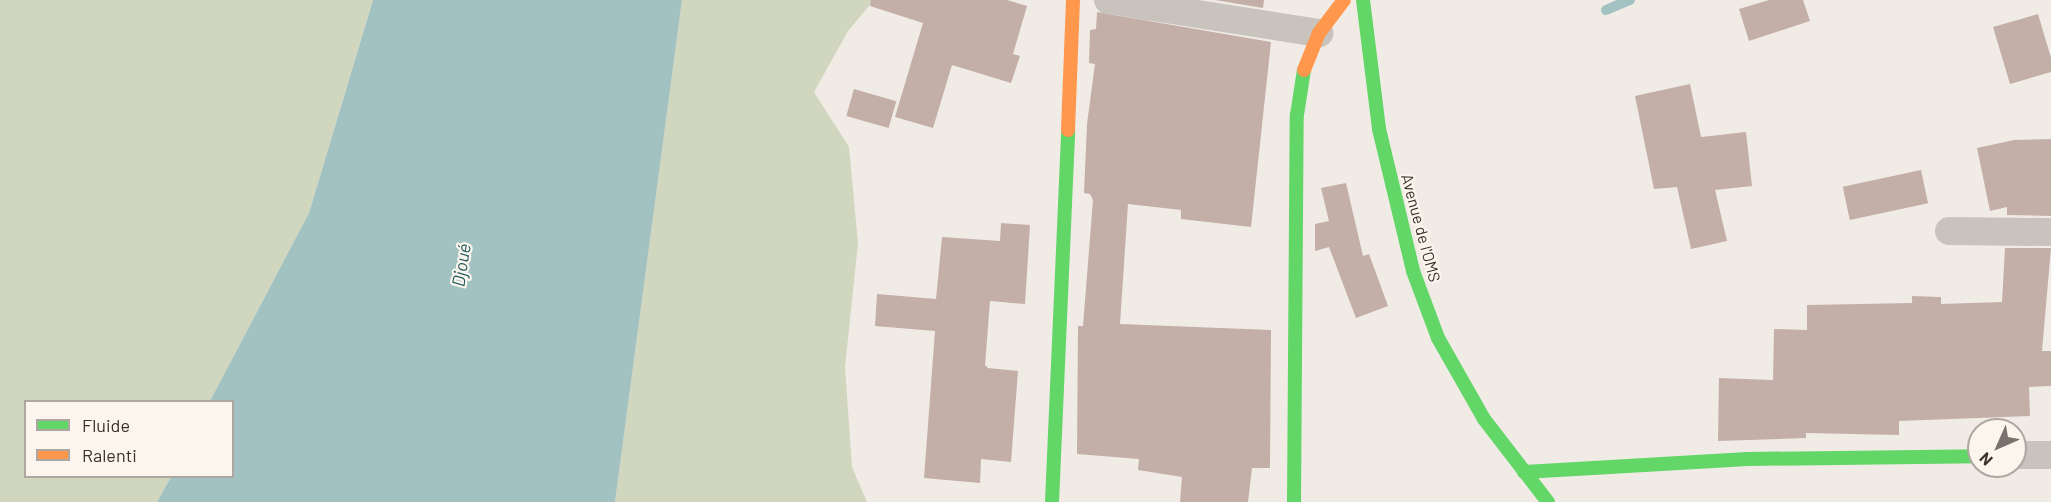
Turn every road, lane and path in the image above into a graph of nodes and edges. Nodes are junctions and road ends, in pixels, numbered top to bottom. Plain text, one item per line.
1 (1072, 0) edge
2 (1108, 0) edge
3 (1344, 0) edge
4 (1364, 0) edge
5 (1319, 33) junction
6 (1949, 231) dead end
7 (2051, 232) edge
8 (2027, 455) edge
9 (2051, 455) edge
10 (1967, 456) edge
11 (1524, 472) junction
12 (1052, 502) edge
13 (1294, 502) edge
14 (1548, 502) edge

1 - 12 street
2 - 5 street
3 - 5 street
4 - 11 street, Avenue de l'OMS
5 - 13 street
6 - 7 street
8 - 9 street
10 - 11 street
11 - 14 street, Avenue de l'OMS

